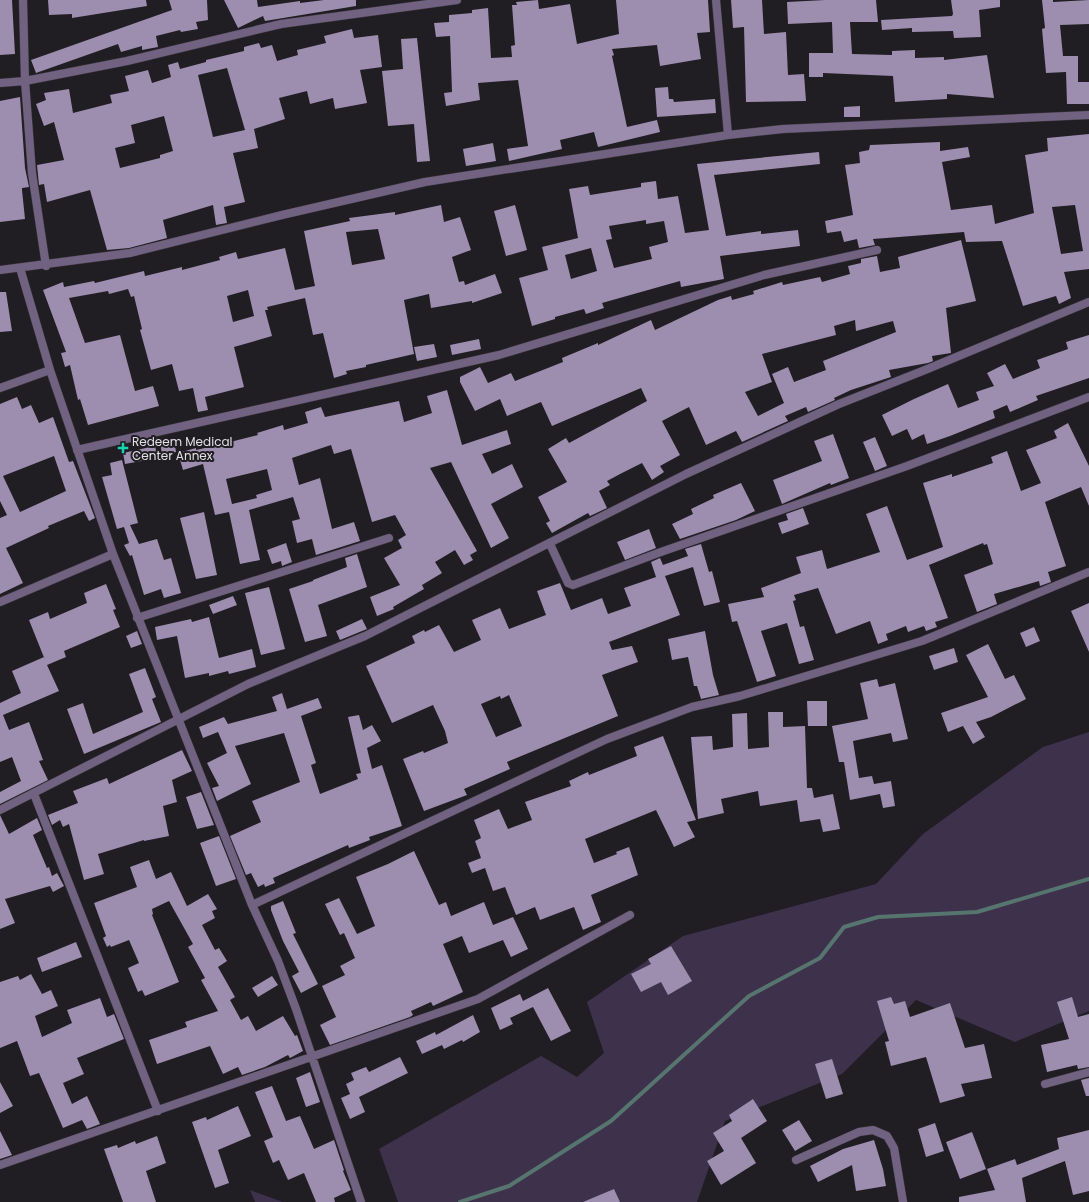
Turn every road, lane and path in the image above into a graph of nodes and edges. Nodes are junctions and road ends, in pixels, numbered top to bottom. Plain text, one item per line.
1 (22, 0) edge
2 (457, 0) edge
3 (716, 0) edge
4 (25, 81) junction
5 (0, 83) edge
6 (1089, 115) edge
7 (728, 135) junction
8 (877, 250) dead end
9 (46, 266) junction
10 (20, 268) junction
11 (0, 270) edge
12 (1089, 302) edge
13 (50, 370) junction
14 (0, 388) edge
15 (1089, 397) edge
16 (77, 450) junction
17 (389, 538) dead end
18 (550, 544) junction
19 (113, 554) junction
20 (1089, 572) edge
21 (0, 602) edge
22 (137, 618) junction
23 (178, 719) junction
24 (34, 794) junction
25 (0, 810) edge
26 (252, 905) junction
27 (630, 915) dead end
28 (313, 1057) junction
29 (1089, 1072) edge
30 (1045, 1084) dead end
31 (158, 1111) junction
32 (796, 1160) dead end
33 (0, 1165) edge
34 (361, 1202) edge
35 (903, 1202) edge

1 - 4 street
2 - 4 street
3 - 7 street
4 - 5 street
4 - 9 street
6 - 7 street
7 - 9 street
8 - 16 street
9 - 10 street
10 - 11 street
10 - 13 street
12 - 18 street
13 - 14 street
13 - 16 street
15 - 18 street
16 - 19 street
17 - 22 street
18 - 23 street
19 - 21 street
19 - 22 street
20 - 26 street
22 - 23 street
23 - 24 street
23 - 26 street
24 - 25 street
24 - 31 street
26 - 28 street
27 - 28 street
28 - 31 street
28 - 34 street
29 - 30 street
31 - 33 street
32 - 35 street

